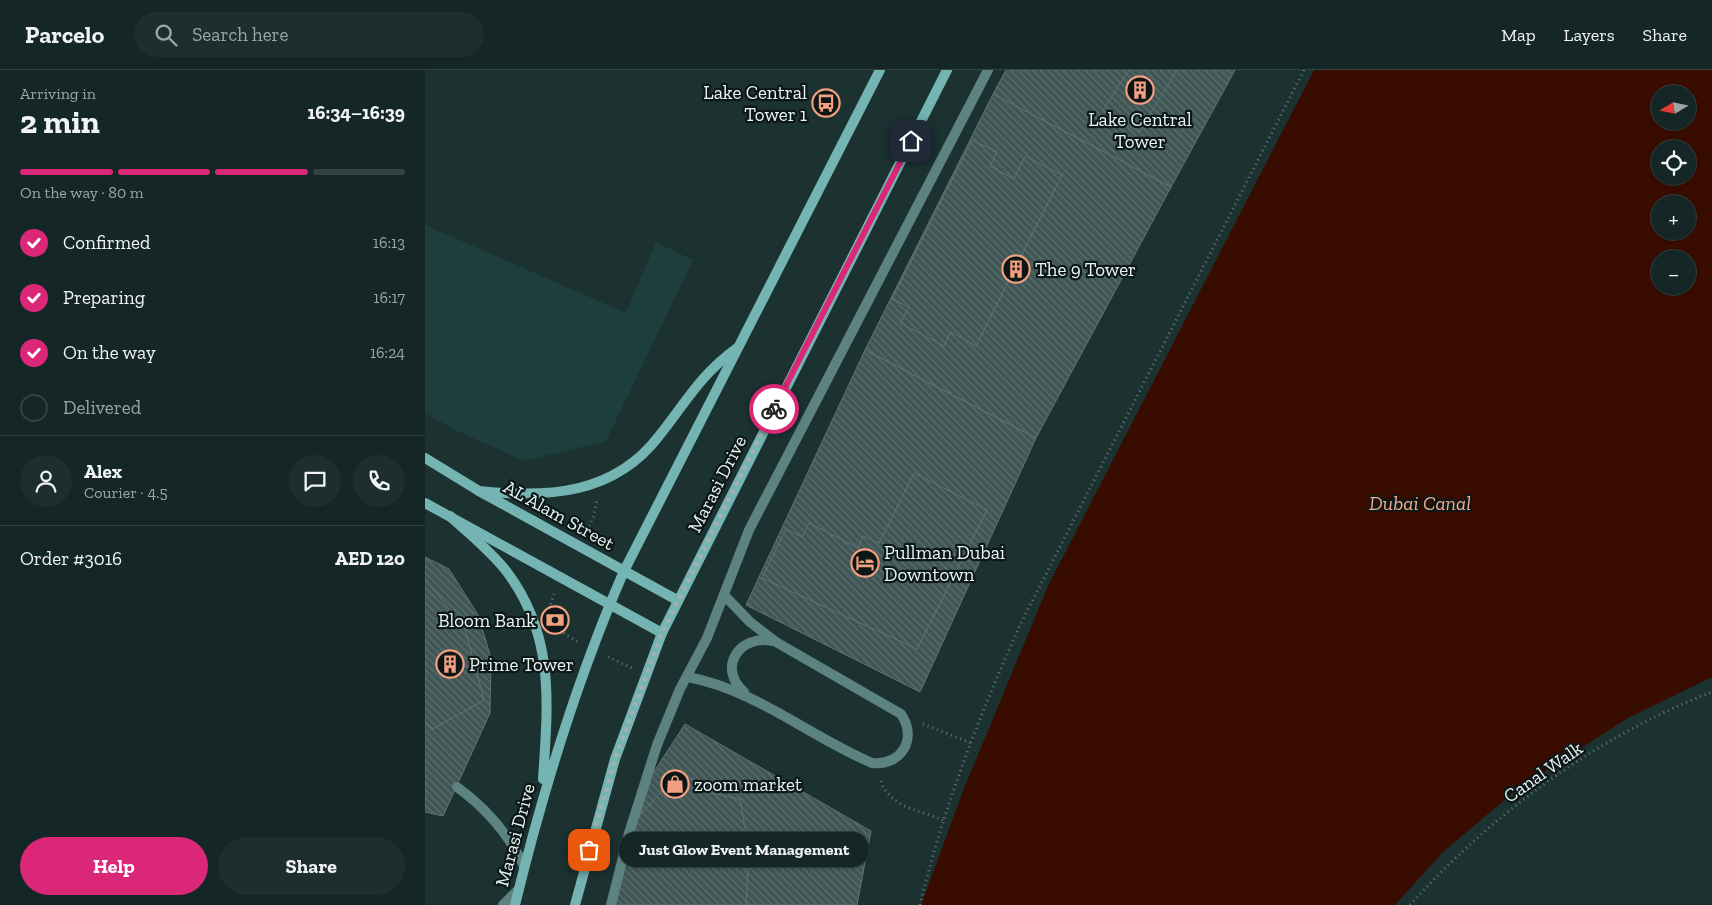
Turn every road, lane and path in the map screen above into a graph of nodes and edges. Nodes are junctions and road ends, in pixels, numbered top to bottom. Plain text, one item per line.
1 (880, 70) edge
2 (947, 70) edge
3 (987, 70) edge
4 (1304, 70) edge
5 (741, 345) junction
6 (425, 458) edge
7 (479, 491) junction
8 (425, 503) edge
9 (450, 516) junction
10 (624, 570) junction
11 (724, 596) junction
12 (677, 600) junction
13 (609, 605) junction
14 (662, 633) junction
15 (776, 642) junction
16 (688, 677) junction
17 (1712, 692) edge
18 (748, 696) junction
19 (901, 714) junction
20 (971, 743) junction
21 (881, 764) junction
22 (457, 787) dead end
23 (542, 799) junction
24 (943, 820) junction
25 (525, 866) junction
26 (518, 890) junction
27 (503, 905) edge
28 (515, 905) edge
29 (575, 905) edge
30 (611, 905) edge
31 (920, 905) edge
32 (1410, 905) edge

1 - 5 main road, Marasi Drive
2 - 12 main road, Marasi Drive
3 - 11 lane
4 - 20 path
5 - 7 main road
5 - 10 main road, Marasi Drive
6 - 7 main road, AL Alam Street
7 - 10 main road, AL Alam Street
8 - 9 main road
9 - 13 main road
9 - 23 main road
10 - 12 main road, AL Alam Street
10 - 13 main road, Marasi Drive
11 - 15 lane
11 - 16 lane
12 - 14 main road, Marasi Drive
13 - 14 main road
13 - 23 main road, Marasi Drive
14 - 29 main road, Marasi Drive
15 - 18 lane
15 - 19 lane
16 - 18 lane
16 - 30 lane
17 - 32 path, Canal Walk
18 - 21 lane
19 - 20 path
19 - 21 lane
20 - 24 path
21 - 24 path
22 - 25 lane
23 - 25 main road, Marasi Drive
24 - 31 path
25 - 26 main road, Marasi Drive
26 - 27 lane
26 - 28 main road, Marasi Drive

